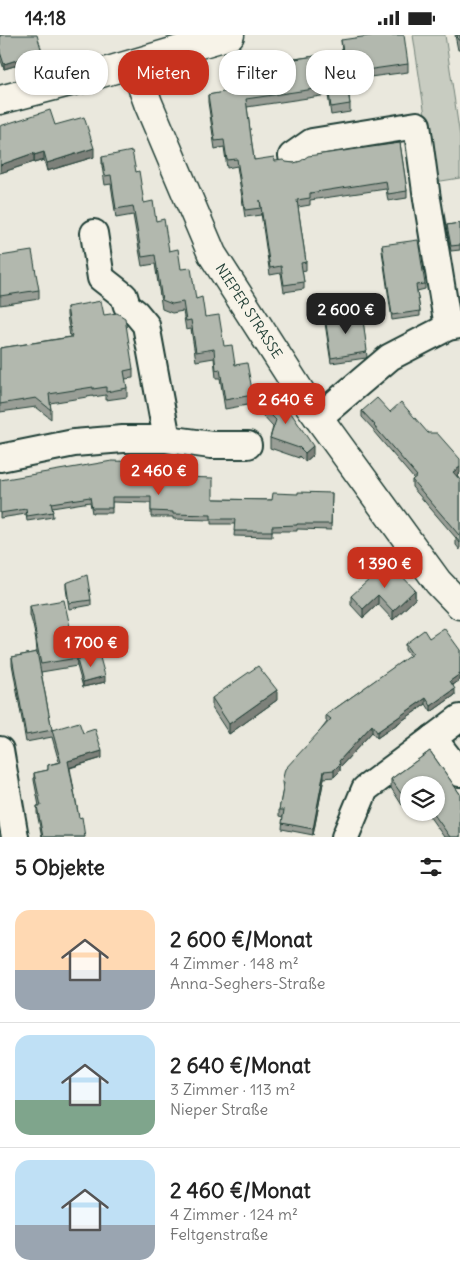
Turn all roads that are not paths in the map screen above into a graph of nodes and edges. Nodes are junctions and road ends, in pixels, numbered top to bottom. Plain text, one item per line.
1 (230, 35) edge
2 (180, 50) edge
3 (118, 69) edge
4 (145, 95) edge
5 (0, 100) edge
6 (292, 156) dead end
7 (94, 233) dead end
8 (454, 326) edge
9 (318, 418) junction
10 (166, 439) junction
11 (248, 445) dead end
12 (0, 458) edge
13 (460, 605) edge
14 (460, 718) edge
15 (433, 738) junction
16 (0, 750) edge
17 (460, 773) edge
18 (15, 837) edge
19 (345, 837) edge

1 - 2 street
3 - 5 street
4 - 9 street, NIEPER STRASSE
6 - 8 street
7 - 10 street
8 - 9 street
9 - 13 street, NIEPER STRASSE
10 - 11 street
10 - 12 street
14 - 15 street
15 - 17 street
15 - 19 street
16 - 18 street

